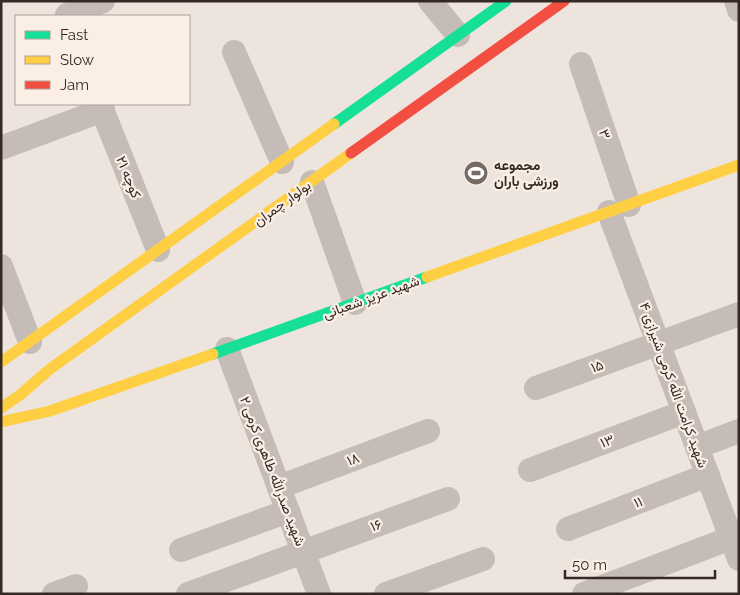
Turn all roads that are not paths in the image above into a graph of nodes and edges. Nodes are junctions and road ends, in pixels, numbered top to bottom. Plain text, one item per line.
1 (103, 1) edge
2 (430, 1) edge
3 (506, 1) edge
4 (564, 1) edge
5 (736, 1) edge
6 (739, 10) edge
7 (66, 11) edge
8 (458, 35) junction
9 (234, 52) dead end
10 (581, 64) dead end
11 (101, 107) edge
12 (1, 148) edge
13 (282, 162) junction
14 (739, 165) edge
15 (312, 182) junction
16 (619, 208) junction
17 (158, 250) junction
18 (1, 266) edge
19 (355, 303) junction
20 (739, 314) edge
21 (30, 342) junction
22 (658, 343) junction
23 (227, 349) junction
24 (1, 362) edge
25 (536, 388) dead end
26 (1, 408) edge
27 (684, 412) junction
28 (1, 422) edge
29 (428, 431) dead end
30 (739, 431) edge
31 (697, 447) junction
32 (530, 470) dead end
33 (708, 475) junction
34 (279, 487) junction
35 (448, 499) dead end
36 (288, 511) junction
37 (568, 529) dead end
38 (735, 549) edge
39 (181, 550) dead end
40 (303, 552) junction
41 (483, 559) dead end
42 (76, 586) dead end
43 (54, 594) edge
44 (188, 594) edge
45 (318, 594) edge
46 (386, 594) edge
47 (584, 594) edge

1 - 7 street
2 - 8 street
3 - 8 main road
4 - 15 main road, بولوار چمران
5 - 6 street
8 - 13 main road
9 - 13 street
10 - 16 street, ۳
11 - 12 street
11 - 17 street, کوچه ۲۱
13 - 17 main road
14 - 16 main road, شهید عزیز شعبانی
15 - 19 street
15 - 26 main road, بولوار چمران
16 - 19 main road, شهید عزیز شعبانی
16 - 22 street, شهید کرامت الله کرمی شیرازی ۴
17 - 21 main road
18 - 21 street
19 - 23 main road, شهید عزیز شعبانی
20 - 22 street, ۱۵
21 - 24 main road
22 - 25 street, ۱۵
22 - 27 street, شهید کرامت الله کرمی شیرازی ۴
23 - 28 main road, شهید عزیز شعبانی
23 - 34 street, شهید صدرالله طاهری کرمی ۲
27 - 31 street, شهید کرامت الله کرمی شیرازی ۴
27 - 32 street, ۱۳
29 - 34 street, ۱۸
30 - 31 street
31 - 33 street, شهید کرامت الله کرمی شیرازی ۴
33 - 37 street, ۱۱
33 - 38 street, شهید کرامت الله کرمی شیرازی ۴
34 - 36 street, شهید صدرالله طاهری کرمی ۲
35 - 40 street, ۱۶
36 - 39 street
36 - 40 street, شهید صدرالله طاهری کرمی ۲
38 - 47 street
40 - 44 street
40 - 45 street, شهید صدرالله طاهری کرمی ۲
41 - 46 street
42 - 43 street

